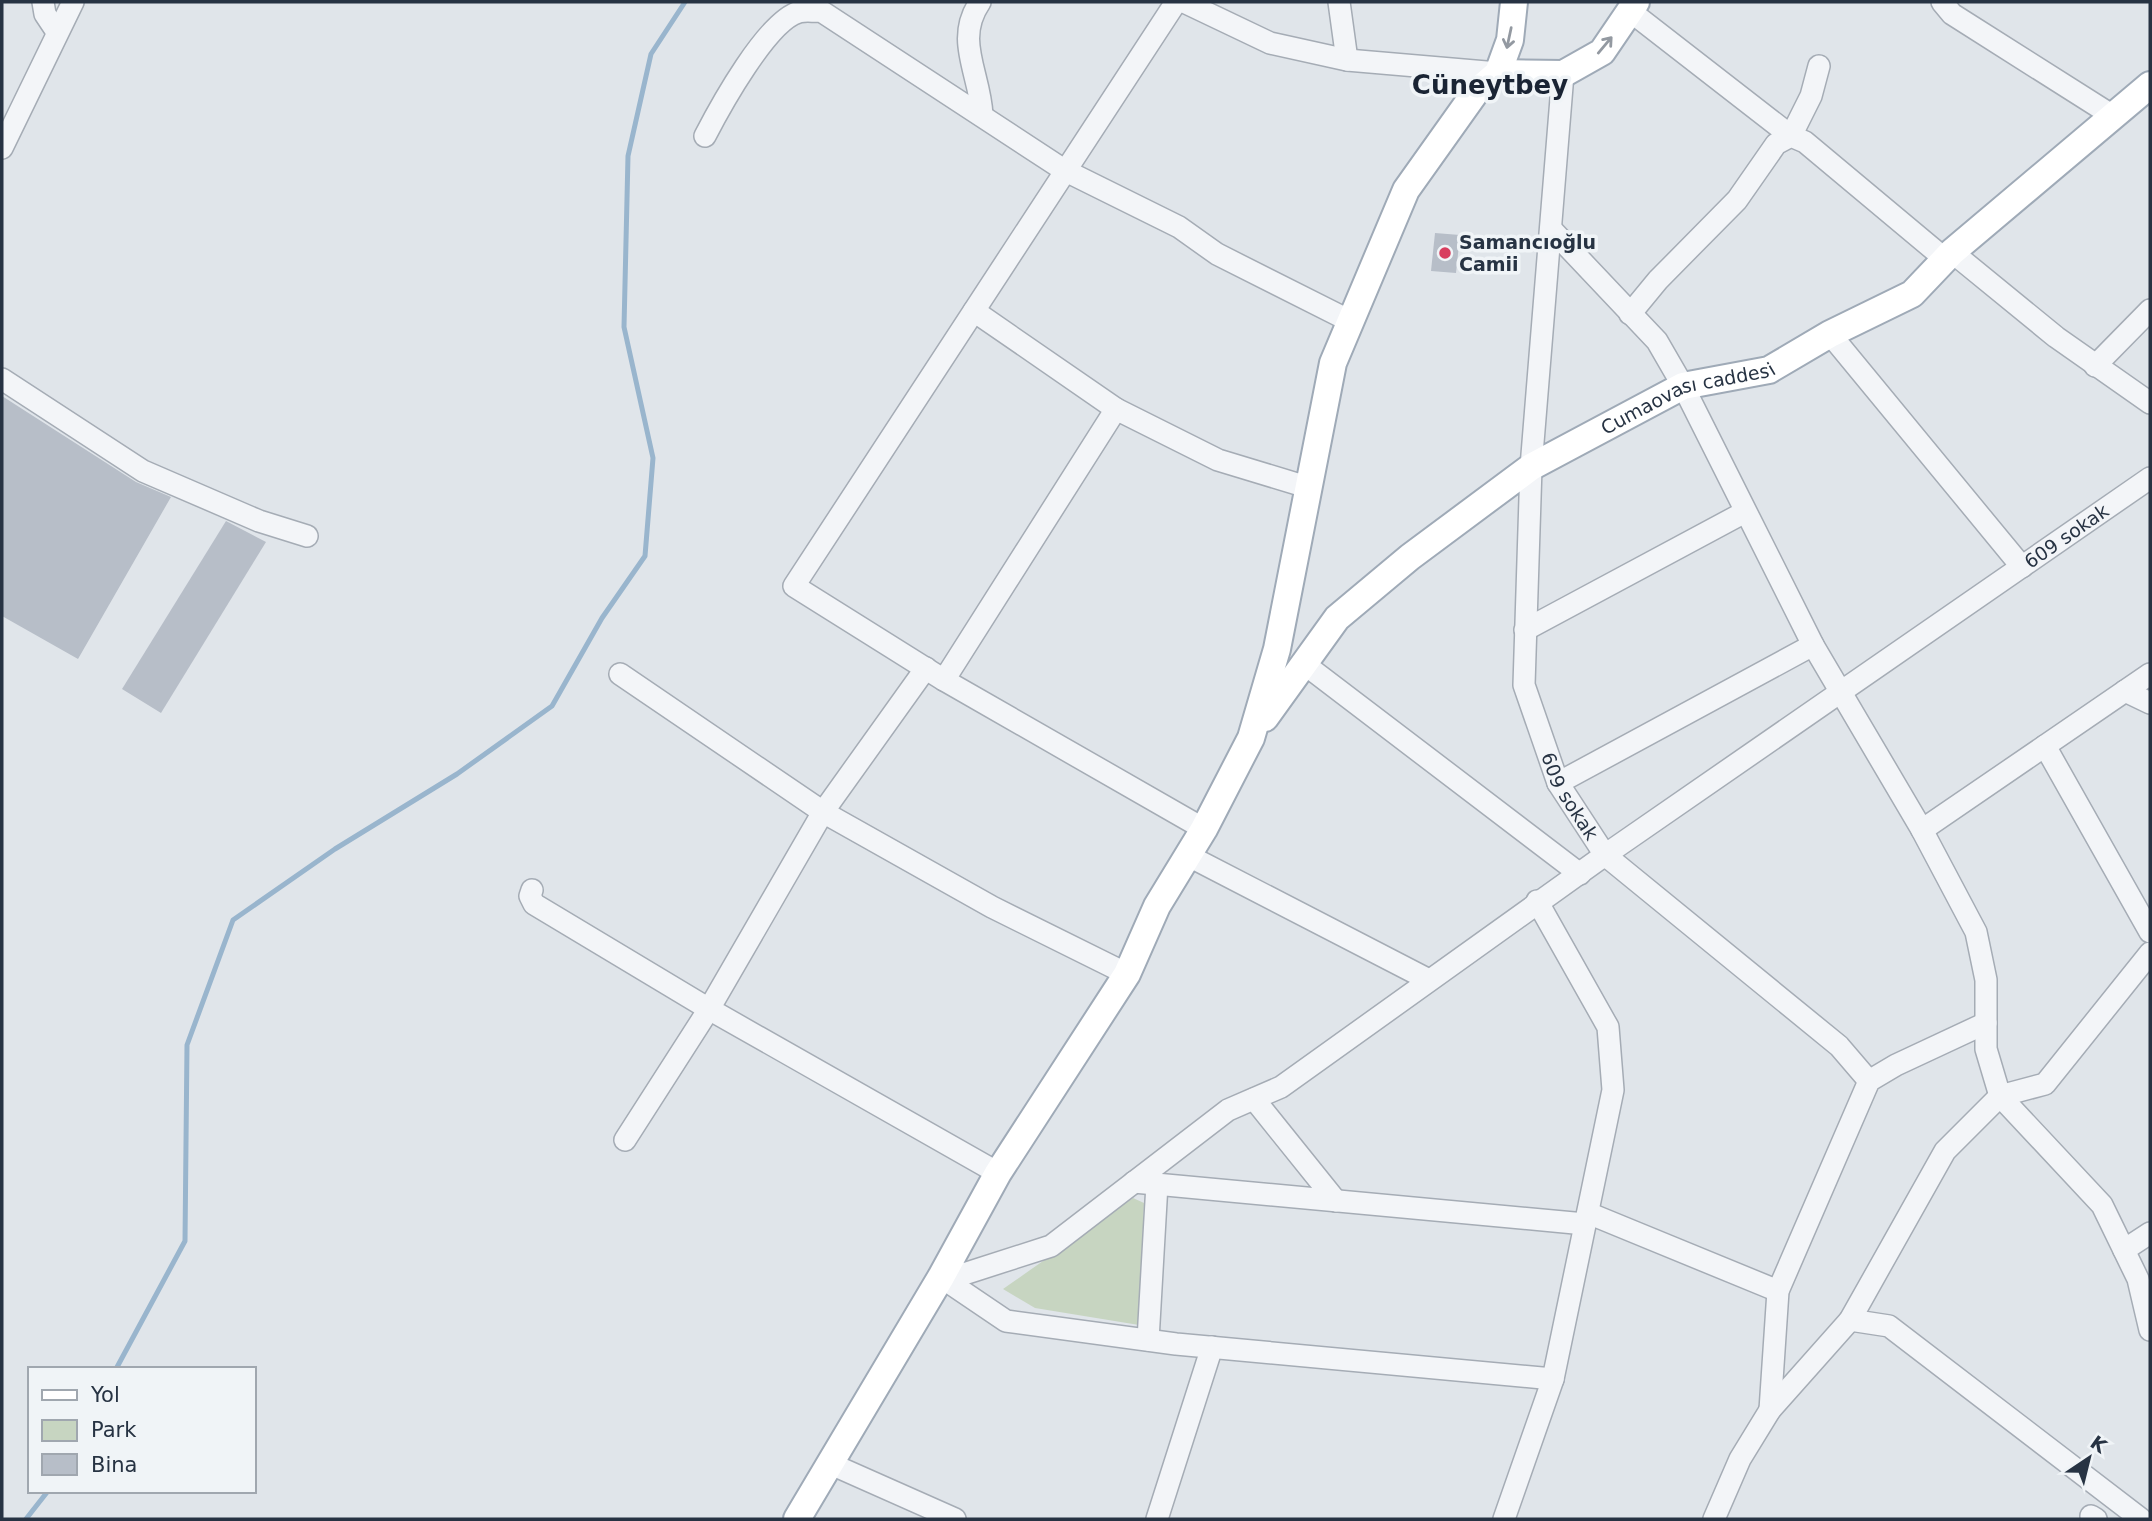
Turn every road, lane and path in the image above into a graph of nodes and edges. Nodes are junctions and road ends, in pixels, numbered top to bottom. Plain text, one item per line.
1 (43, 2) edge
2 (73, 2) edge
3 (980, 2) edge
4 (1176, 2) edge
5 (1184, 2) edge
6 (1339, 2) edge
7 (1514, 2) edge
8 (1942, 2) edge
9 (1633, 6) edge
10 (57, 33) junction
11 (1347, 60) junction
12 (1819, 66) dead end
13 (1498, 73) junction
14 (1563, 74) junction
15 (2150, 85) edge
16 (982, 115) junction
17 (2113, 116) junction
18 (705, 136) dead end
19 (1791, 136) junction
20 (2, 148) edge
21 (1064, 170) junction
22 (1551, 229) junction
23 (1949, 256) junction
24 (2150, 310) edge
25 (974, 312) junction
26 (1630, 314) junction
27 (1350, 321) junction
28 (1830, 334) junction
29 (2095, 366) junction
30 (2, 379) edge
31 (1683, 386) junction
32 (2150, 403) edge
33 (1116, 409) junction
34 (1531, 467) junction
35 (2150, 478) edge
36 (1307, 487) junction
37 (1745, 512) junction
38 (307, 536) dead end
39 (2022, 566) junction
40 (1525, 630) junction
41 (1813, 645) junction
42 (1303, 663) junction
43 (926, 668) junction
44 (620, 674) dead end
45 (2150, 674) edge
46 (944, 680) junction
47 (1838, 691) junction
48 (2125, 691) junction
49 (2150, 703) edge
50 (1251, 738) junction
51 (2045, 746) junction
52 (1558, 783) junction
53 (823, 811) junction
54 (1204, 829) junction
55 (1923, 830) junction
56 (1187, 855) junction
57 (1605, 855) junction
58 (1580, 874) junction
59 (533, 890) dead end
60 (1537, 901) junction
61 (2150, 932) edge
62 (2150, 953) edge
63 (1127, 974) junction
64 (1429, 980) junction
65 (709, 1009) junction
66 (1986, 1023) junction
67 (1869, 1082) junction
68 (2000, 1097) junction
69 (1254, 1099) junction
70 (625, 1140) dead end
71 (998, 1173) junction
72 (1135, 1182) junction
73 (1157, 1184) junction
74 (1336, 1201) junction
75 (1586, 1218) junction
76 (2150, 1233) edge
77 (2124, 1250) junction
78 (941, 1276) junction
79 (1778, 1292) junction
80 (2146, 1299) edge
81 (1850, 1320) junction
82 (2150, 1330) edge
83 (1148, 1340) junction
84 (1212, 1347) junction
85 (1553, 1379) junction
86 (1770, 1410) junction
87 (831, 1464) junction
88 (797, 1519) edge
89 (955, 1519) edge
90 (1157, 1519) edge
91 (1504, 1519) edge
92 (1714, 1519) edge
93 (2141, 1519) edge

1 - 10 street
2 - 10 street
3 - 16 street
4 - 21 street
5 - 11 street
6 - 11 street
7 -> 13 main road
8 - 17 street
14 -> 9 main road
9 - 19 street
10 - 20 street
11 - 13 street
12 - 19 street
13 - 14 main road
13 - 27 main road
14 - 22 street, 609 sokak
15 - 17 main road, Cumaovası caddesi
16 - 18 street
16 - 21 street
17 - 23 main road, Cumaovası caddesi
19 - 23 street
19 - 26 street
21 - 25 street
21 - 27 street
22 - 26 street
22 - 34 street, 609 sokak
23 - 28 main road, Cumaovası caddesi
23 - 29 street
24 - 29 street
25 - 33 street
25 - 43 street
26 - 31 street
27 - 36 main road
28 - 31 main road, Cumaovası caddesi
28 - 39 street
29 - 32 street
30 - 38 street
31 - 34 main road, Cumaovası caddesi
31 - 37 street
33 - 36 street
33 - 46 street
34 - 40 street, 609 sokak
34 - 42 main road, Cumaovası caddesi
35 - 39 street, 609 sokak
36 - 50 main road
37 - 40 street
37 - 41 street
39 - 47 street, 609 sokak
40 - 52 street, 609 sokak
41 - 47 street
41 - 52 street
42 - 50 main road, Cumaovası caddesi
42 - 58 street
43 - 46 street
43 - 53 street
44 - 53 street
45 - 48 street
46 - 54 street
47 - 55 street
47 - 57 street, 609 sokak
48 - 49 street
48 - 51 street
50 - 54 main road
51 - 55 street
51 - 61 street
52 - 57 street, 609 sokak
53 - 63 street
53 - 65 street
54 - 56 main road
55 - 66 street
56 - 63 main road
56 - 64 street
57 - 58 street
57 - 67 street
58 - 60 street
59 - 65 street
60 - 64 street
60 - 75 street
62 - 68 street
63 - 71 main road
64 - 69 street
65 - 70 street
65 - 71 street
66 - 67 street
66 - 68 street
67 - 79 street
68 - 77 street
68 - 81 street
69 - 72 street
69 - 74 street
71 - 78 main road
72 - 73 street
72 - 78 street
73 - 74 street
73 - 83 street
74 - 75 street
75 - 79 street
75 - 85 street
76 - 77 street
77 - 80 street
78 - 83 street
78 - 87 main road
79 - 86 street
80 - 82 street
81 - 86 street
81 - 93 street
83 - 84 street
84 - 85 street
84 - 90 street
85 - 91 street
86 - 92 street
87 - 88 main road
87 - 89 street

